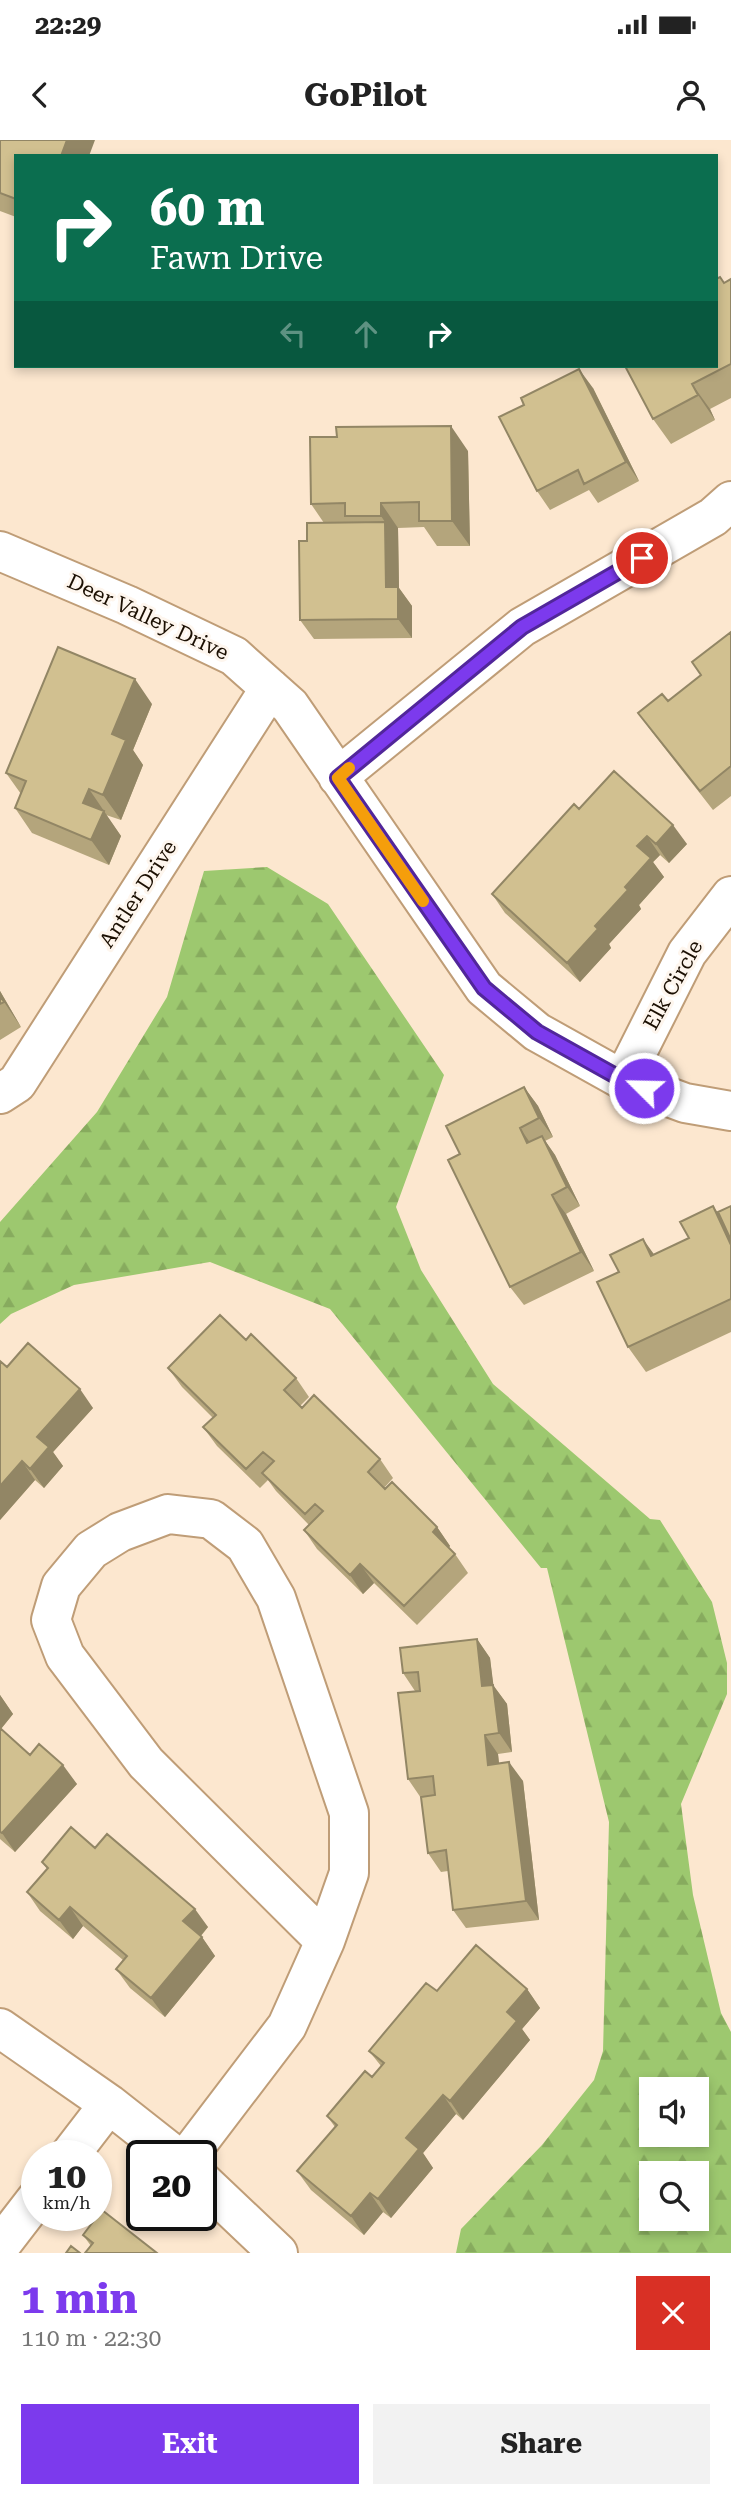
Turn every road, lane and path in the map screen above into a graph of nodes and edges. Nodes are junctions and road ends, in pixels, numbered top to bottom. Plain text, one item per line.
1 (731, 501) edge
2 (0, 551) edge
3 (270, 688) junction
4 (338, 778) junction
5 (731, 896) edge
6 (623, 1080) junction
7 (0, 1094) edge
8 (731, 1111) edge
9 (325, 1941) junction
10 (0, 2028) edge
11 (109, 2104) junction
12 (81, 2140) edge
13 (155, 2140) edge
14 (200, 2140) edge
15 (217, 2195) edge
16 (21, 2219) edge
17 (0, 2246) edge
18 (278, 2253) edge

1 - 4 street
2 - 3 street, Deer Valley Drive
3 - 4 street, Deer Valley Drive
3 - 7 street, Antler Drive
4 - 6 street, Deer Valley Drive
5 - 6 street, Elk Circle
6 - 8 street, Deer Valley Drive
9 - 9 street
9 - 14 street
10 - 11 street
11 - 12 street
11 - 13 street
15 - 18 street
16 - 17 street

